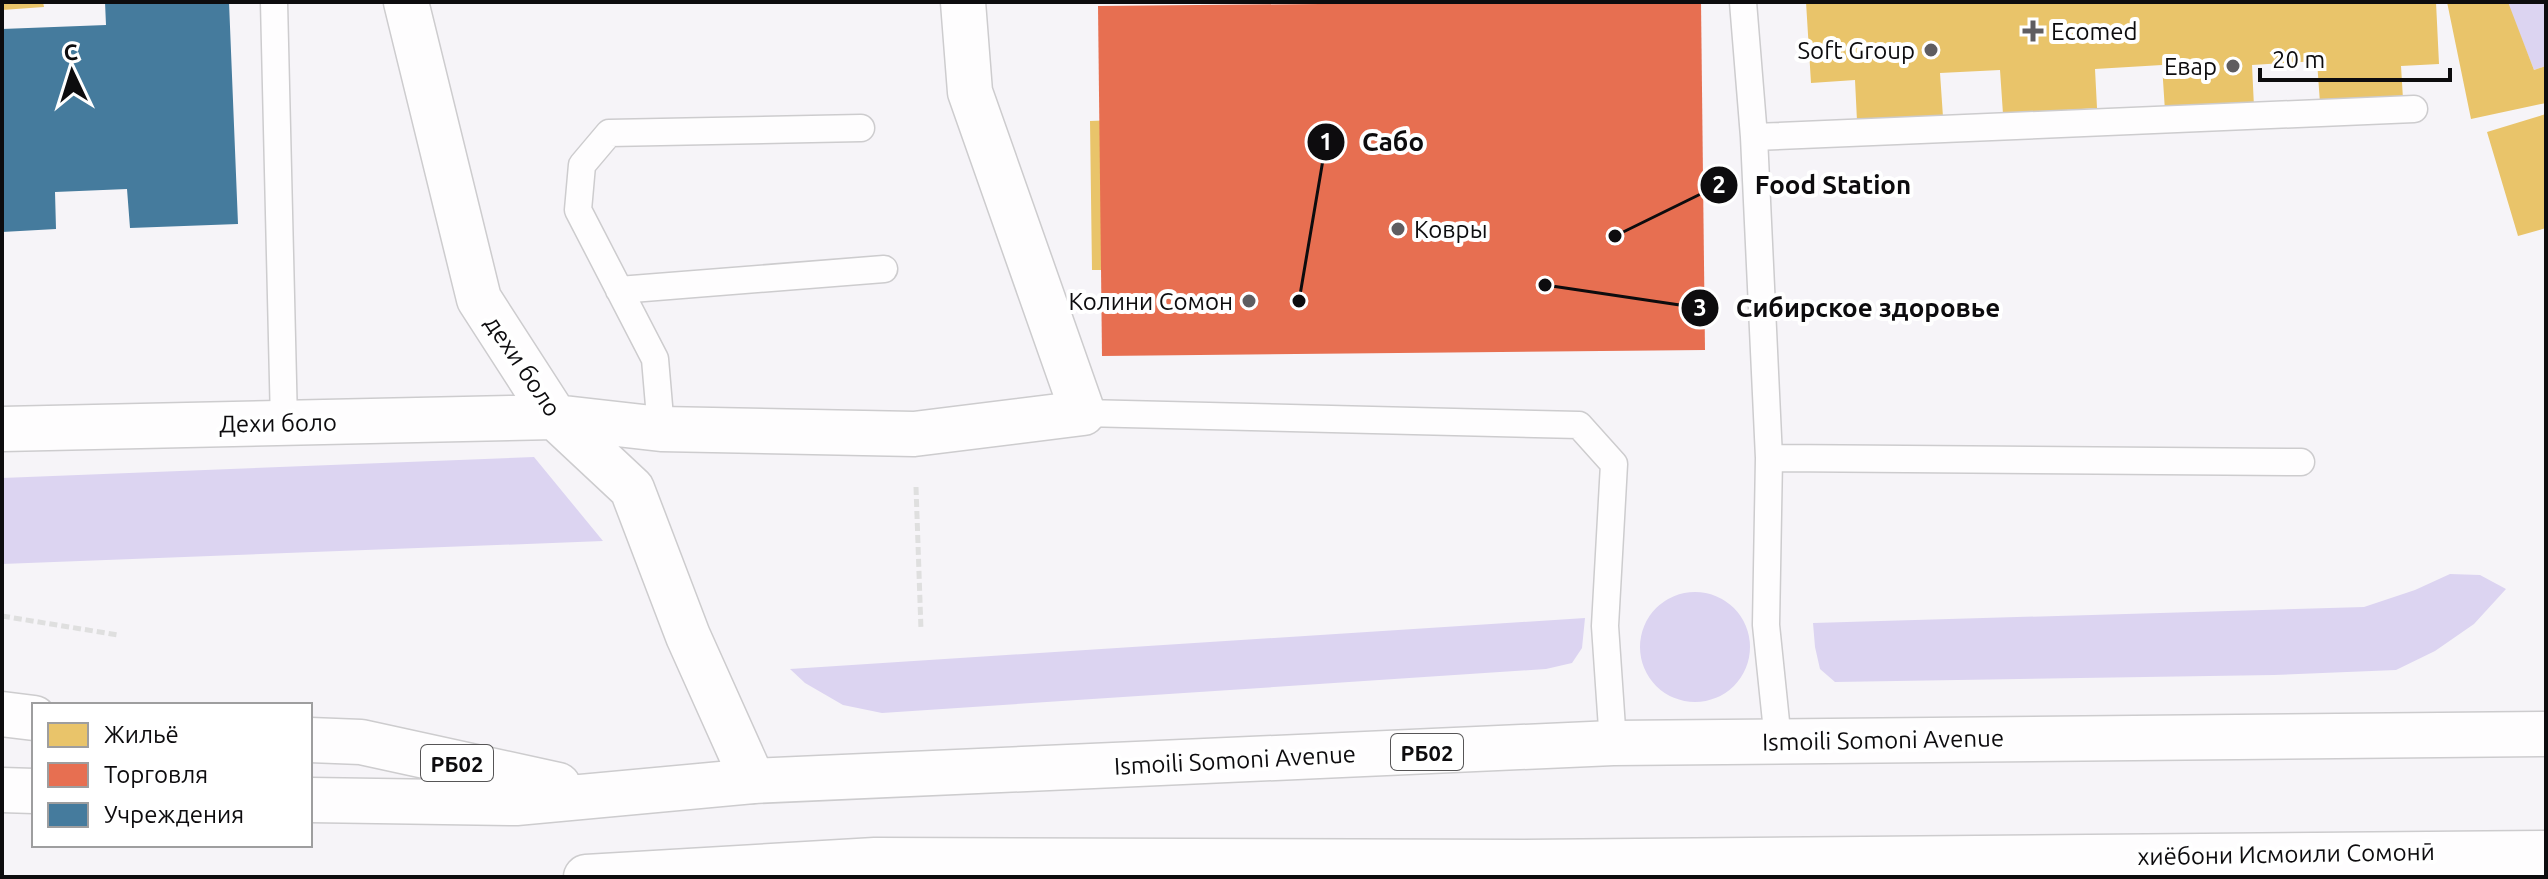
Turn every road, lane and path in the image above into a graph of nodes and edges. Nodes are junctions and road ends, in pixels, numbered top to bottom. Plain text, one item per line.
1 (274, 2) edge
2 (406, 2) edge
3 (963, 2) edge
4 (1743, 2) edge
5 (2414, 109) dead end
6 (861, 128) dead end
7 (1754, 137) junction
8 (884, 269) dead end
9 (619, 290) junction
10 (1083, 413) junction
11 (555, 417) junction
12 (284, 423) junction
13 (2, 429) edge
14 (661, 429) junction
15 (914, 434) junction
16 (1769, 458) junction
17 (2301, 462) dead end
18 (2, 616) edge
19 (921, 630) dead end
20 (118, 635) dead end
21 (2, 714) edge
22 (32, 718) edge
23 (2546, 734) edge
24 (312, 740) edge
25 (1778, 741) junction
26 (1613, 743) junction
27 (753, 781) junction
28 (2, 790) edge
29 (32, 791) edge
30 (603, 795) junction
31 (312, 800) edge
32 (2546, 853) edge
33 (2440, 865) edge
34 (1524, 870) edge
35 (586, 877) edge

1 - 12 lane
2 - 11 main road, дехи боло
3 - 10 main road
4 - 7 lane
5 - 7 lane
6 - 9 lane
7 - 16 lane
8 - 9 lane
9 - 14 lane
10 - 15 main road, Дехи боло
10 - 26 lane
11 - 12 main road, Дехи боло
11 - 14 main road, Дехи боло
11 - 27 main road, дехи боло
12 - 13 main road, Дехи боло
14 - 15 main road, Дехи боло
15 - 19 path
16 - 17 lane
16 - 25 lane
18 - 20 path
21 - 22 main road
23 - 25 main road, Ismoili Somoni Avenue / РБ02
24 - 30 main road, РБ02
25 - 26 main road, Ismoili Somoni Avenue / РБ02
26 - 27 main road, Ismoili Somoni Avenue / РБ02
27 - 30 main road, Ismoili Somoni Avenue / РБ02
28 - 29 main road
30 - 31 main road, Ismoili Somoni Avenue / РБ02
32 - 33 main road, хиёбони Исмоили Сомонӣ
33 - 34 main road, хиёбони Исмоили Сомонӣ
34 - 35 main road, хиёбони Исмоили Сомонӣ

